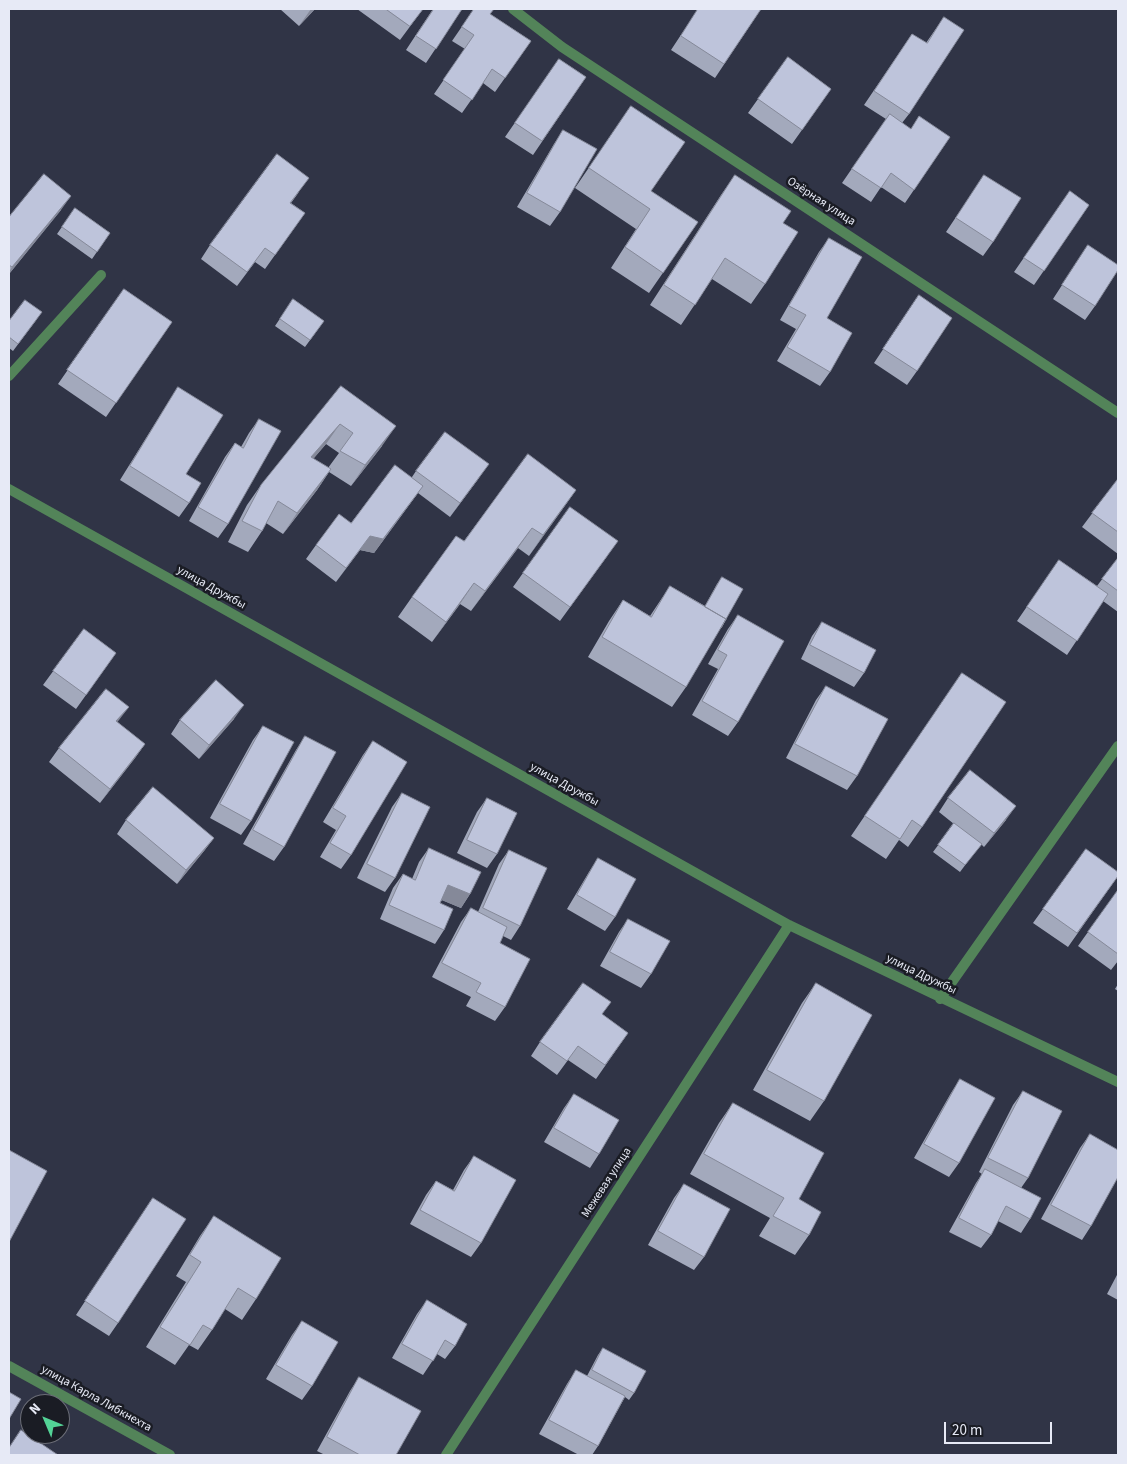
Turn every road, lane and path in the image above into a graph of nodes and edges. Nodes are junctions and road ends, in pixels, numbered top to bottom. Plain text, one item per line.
1 (513, 9) edge
2 (101, 275) dead end
3 (9, 376) edge
4 (1118, 413) edge
5 (9, 489) edge
6 (1118, 746) edge
7 (789, 925) junction
8 (940, 999) junction
9 (1118, 1082) edge
10 (9, 1366) edge
11 (170, 1455) edge
12 (446, 1455) edge

1 - 4 street, Озёрная улица
2 - 3 street
5 - 7 street, улица Дружбы
6 - 8 street
7 - 8 street, улица Дружбы
7 - 12 street, Межевая улица
8 - 9 street, улица Дружбы
10 - 11 street, улица Карла Либкнехта

